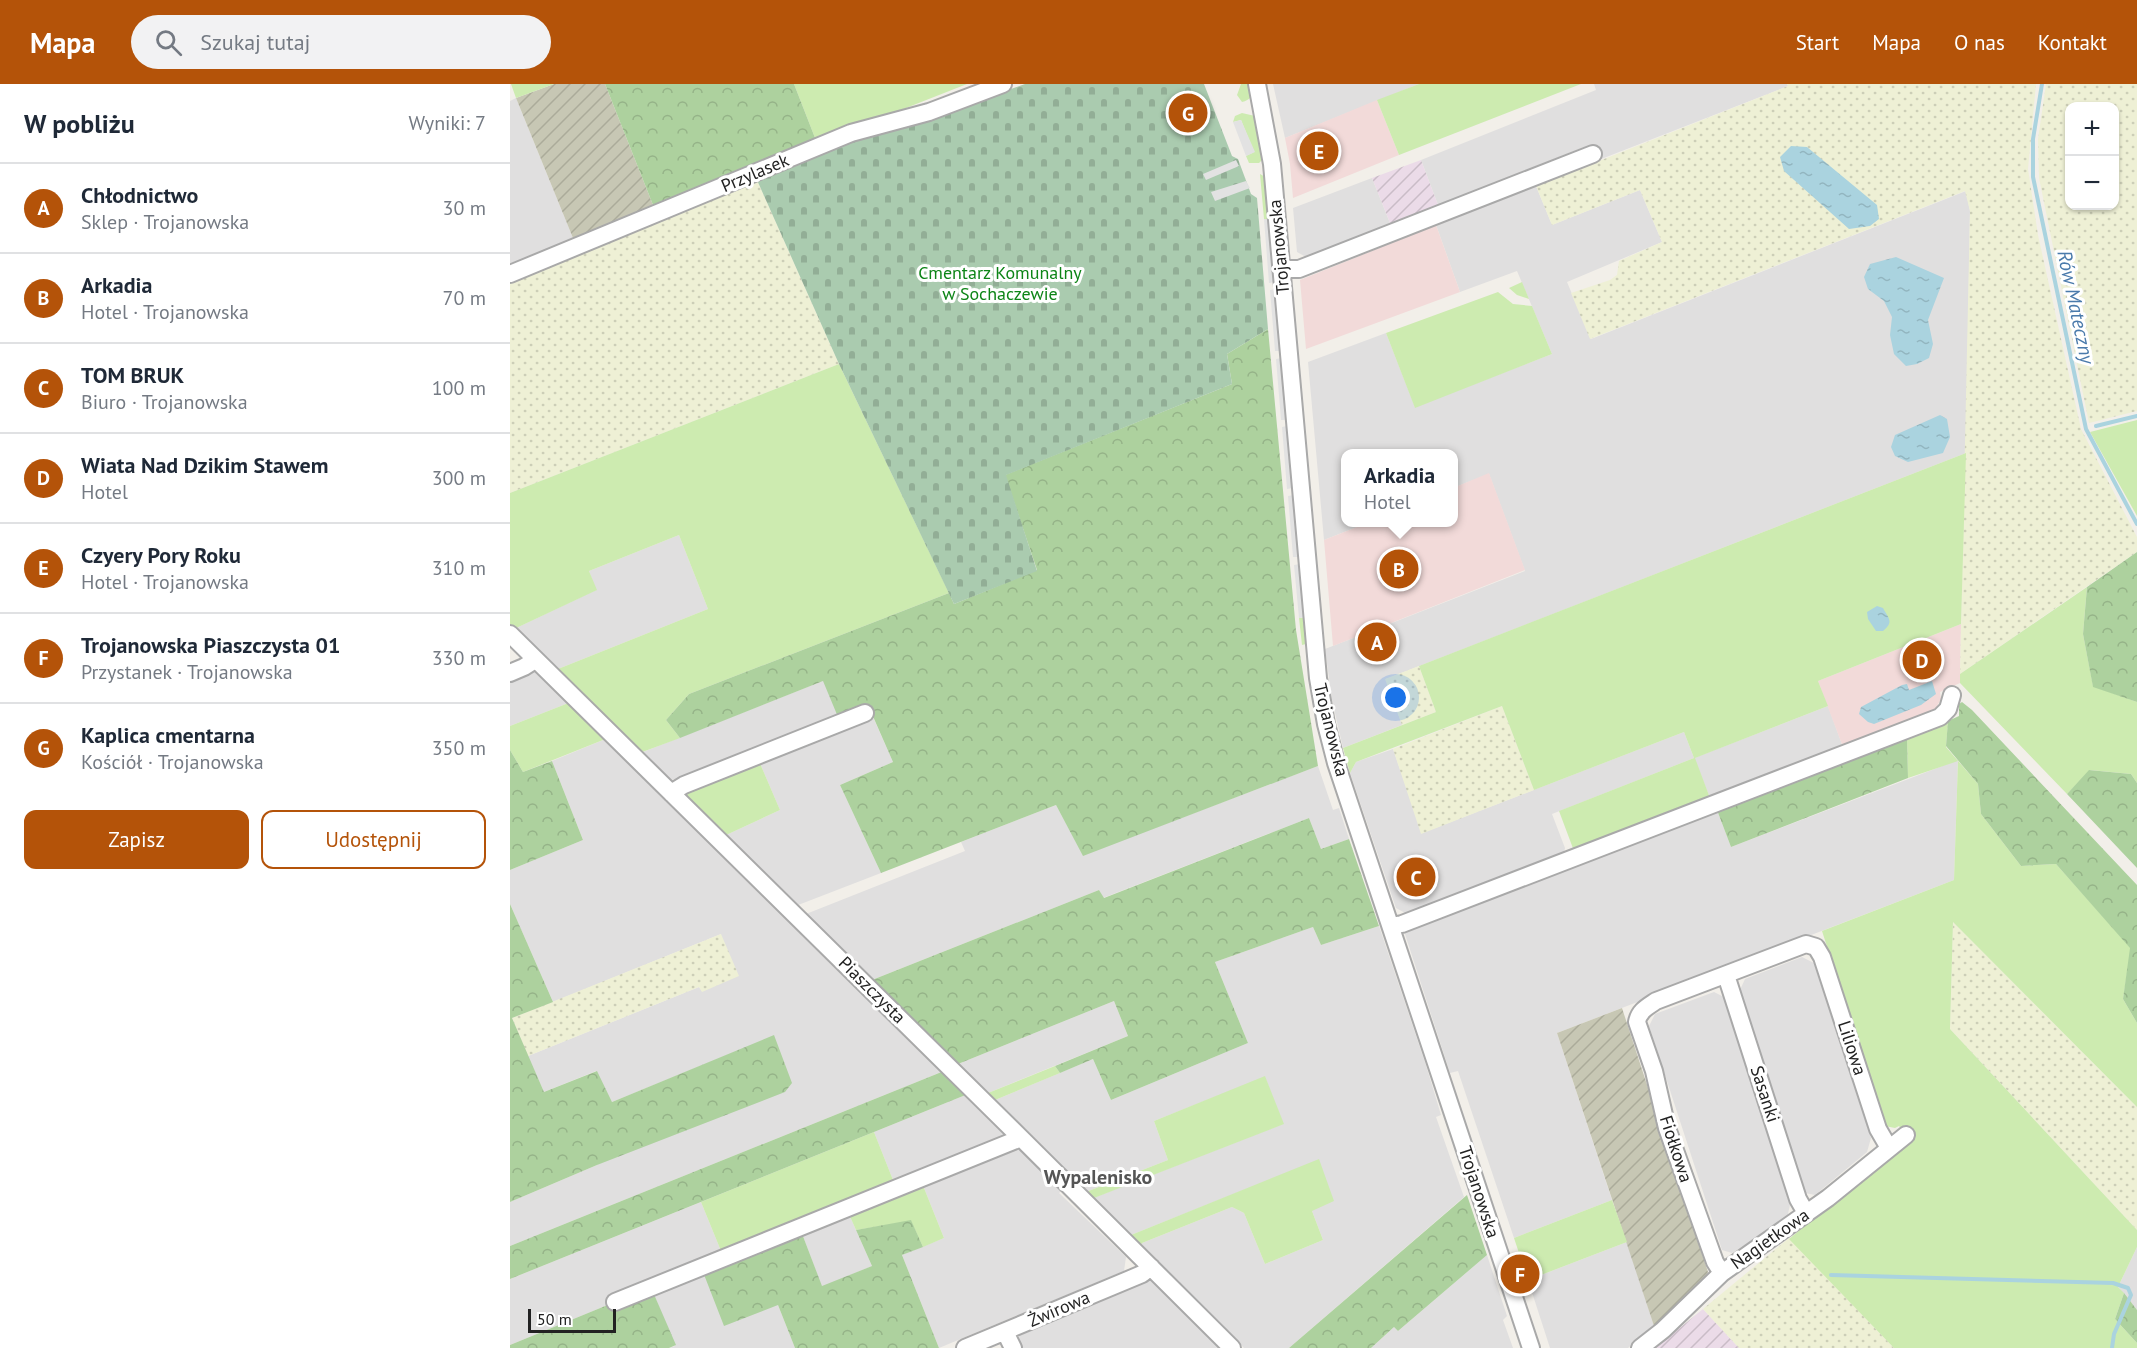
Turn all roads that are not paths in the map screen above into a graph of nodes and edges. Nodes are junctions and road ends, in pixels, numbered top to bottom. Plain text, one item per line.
1 (1003, 84) edge
2 (1257, 84) edge
3 (1593, 154) dead end
4 (1281, 269) junction
5 (510, 274) edge
6 (510, 634) edge
7 (535, 660) junction
8 (510, 673) edge
9 (1952, 695) dead end
10 (865, 713) dead end
11 (671, 793) junction
12 (1391, 926) junction
13 (1726, 975) junction
14 (1906, 1135) dead end
15 (1022, 1137) junction
16 (1889, 1148) junction
17 (1806, 1213) junction
18 (1151, 1267) junction
19 (1722, 1273) junction
20 (615, 1302) dead end
21 (1005, 1332) junction
22 (965, 1348) edge
23 (1012, 1348) edge
24 (1232, 1348) edge
25 (1532, 1348) edge
26 (1640, 1348) edge

1 - 5 street, Przylasek
2 - 4 street, Trojanowska
3 - 4 street
4 - 12 street, Trojanowska
6 - 7 street, Piaszczysta
7 - 8 street
7 - 11 street, Piaszczysta
9 - 12 street
10 - 11 street
11 - 15 street, Piaszczysta
12 - 25 street, Trojanowska
13 - 16 street, Liliowa
13 - 17 street, Sasanki
13 - 19 street, Fiołkowa
14 - 16 street, Nagietkowa
15 - 18 street, Piaszczysta
15 - 20 street
16 - 17 street, Nagietkowa
17 - 19 street, Nagietkowa
18 - 21 street, Żwirowa
18 - 24 street, Piaszczysta
19 - 26 street, Nagietkowa
21 - 22 street, Żwirowa
21 - 23 street

